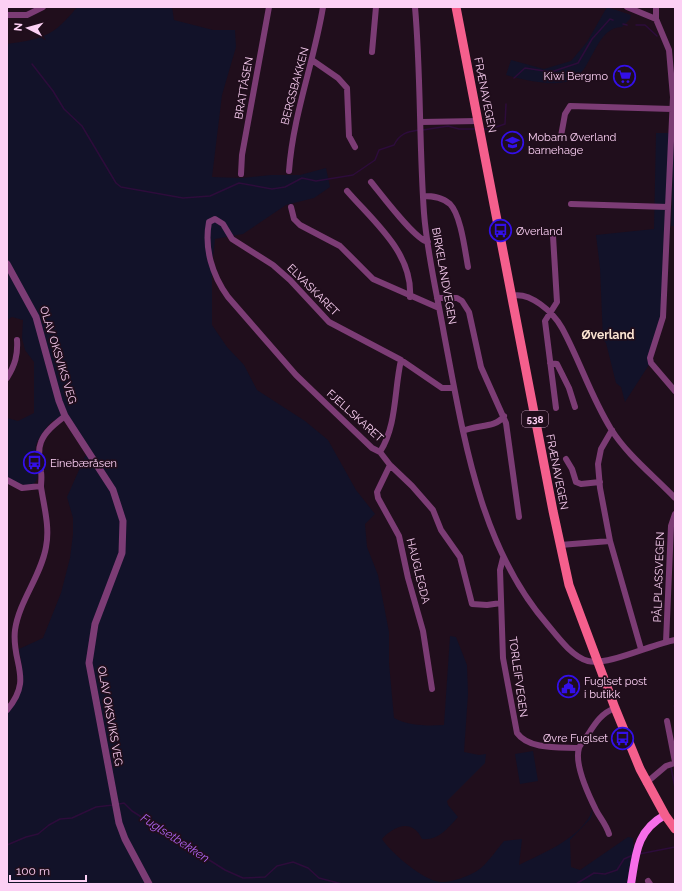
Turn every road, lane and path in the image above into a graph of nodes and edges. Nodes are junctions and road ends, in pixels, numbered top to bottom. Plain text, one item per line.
1 (43, 7) edge
2 (269, 7) edge
3 (323, 7) edge
4 (376, 7) edge
5 (415, 7) edge
6 (456, 7) edge
7 (627, 7) edge
8 (656, 7) edge
9 (7, 15) edge
10 (656, 19) junction
11 (672, 50) edge
12 (372, 52) dead end
13 (312, 60) junction
14 (672, 109) junction
15 (478, 121) junction
16 (421, 122) junction
17 (561, 136) dead end
18 (355, 147) dead end
19 (289, 171) dead end
20 (241, 174) dead end
21 (371, 182) dead end
22 (347, 191) dead end
23 (423, 196) junction
24 (571, 204) dead end
25 (291, 207) dead end
26 (668, 208) junction
27 (209, 222) joint
28 (553, 236) dead end
29 (428, 242) junction
30 (7, 264) edge
31 (468, 267) dead end
32 (511, 296) junction
33 (410, 297) junction
34 (437, 298) junction
35 (438, 308) junction
36 (551, 313) junction
37 (17, 340) dead end
38 (401, 360) junction
39 (550, 363) junction
40 (7, 378) edge
41 (453, 388) junction
42 (675, 391) edge
43 (575, 407) dead end
44 (556, 408) dead end
45 (65, 416) junction
46 (504, 416) junction
47 (612, 430) junction
48 (463, 431) junction
49 (380, 452) junction
50 (566, 459) dead end
51 (390, 465) junction
52 (7, 480) edge
53 (600, 482) junction
54 (41, 486) junction
55 (675, 498) edge
56 (675, 514) edge
57 (519, 517) dead end
58 (610, 541) junction
59 (560, 545) junction
60 (503, 558) junction
61 (501, 603) junction
62 (675, 640) edge
63 (666, 642) junction
64 (641, 649) junction
65 (598, 663) junction
66 (432, 689) dead end
67 (615, 708) junction
68 (7, 710) edge
69 (667, 721) dead end
70 (579, 748) junction
71 (675, 762) edge
72 (646, 782) junction
73 (665, 815) junction
74 (675, 829) edge
75 (609, 834) dead end
76 (148, 884) edge
77 (630, 884) edge

1 - 9 street
2 - 20 street, BRATTÅSEN
3 - 13 street, BERGSBAKKEN
4 - 12 street
5 - 16 street, BIRKELANDVEGEN
6 - 15 main road, FRÆNAVEGEN / 538
7 - 10 street
8 - 10 street
10 - 11 street
11 - 14 street
13 - 18 street
13 - 19 street, BERGSBAKKEN
14 - 17 street
14 - 26 street
15 - 16 street
15 - 32 main road, FRÆNAVEGEN / 538
16 - 23 street, BIRKELANDVEGEN
21 - 29 street
22 - 33 street
23 - 29 street, BIRKELANDVEGEN
23 - 31 street
24 - 26 street
25 - 33 street
26 - 42 street
27 - 38 street, ELVASKARET
27 - 49 street, FJELLSKARET
28 - 36 street
29 - 34 street, BIRKELANDVEGEN
30 - 45 street, OLAV OKSVIKS VEG
32 - 36 street
32 - 59 main road, FRÆNAVEGEN / 538
33 - 35 street
34 - 35 street, BIRKELANDVEGEN
34 - 46 street
35 - 41 street, BIRKELANDVEGEN
36 - 39 street
36 - 47 street
37 - 40 street
38 - 41 street, ELVASKARET
38 - 49 street
39 - 43 street
39 - 44 street
41 - 48 street, BIRKELANDVEGEN
45 - 54 street
45 - 76 street, OLAV OKSVIKS VEG
46 - 48 street
46 - 57 street
47 - 53 street
47 - 55 street
48 - 60 street, BIRKELANDVEGEN
49 - 51 street, FJELLSKARET
50 - 53 street
51 - 61 street, FJELLSKARET
51 - 66 street, HAUGLEGDA
52 - 54 street
53 - 58 street
54 - 68 street
56 - 63 street, PÅLPLASSVEGEN
58 - 59 street
58 - 64 street
59 - 65 main road, FRÆNAVEGEN / 538
60 - 61 street, TORLEIFVEGEN
60 - 65 street, BIRKELANDVEGEN
61 - 70 street, TORLEIFVEGEN
62 - 63 street
63 - 64 street
64 - 65 street
65 - 67 main road, FRÆNAVEGEN / 538
67 - 70 street
67 - 72 main road, FRÆNAVEGEN / 538
69 - 71 street
70 - 75 street
71 - 72 street
72 - 73 main road, FRÆNAVEGEN / 538
73 - 74 main road, FRÆNAVEGEN / 538
73 - 77 main road

